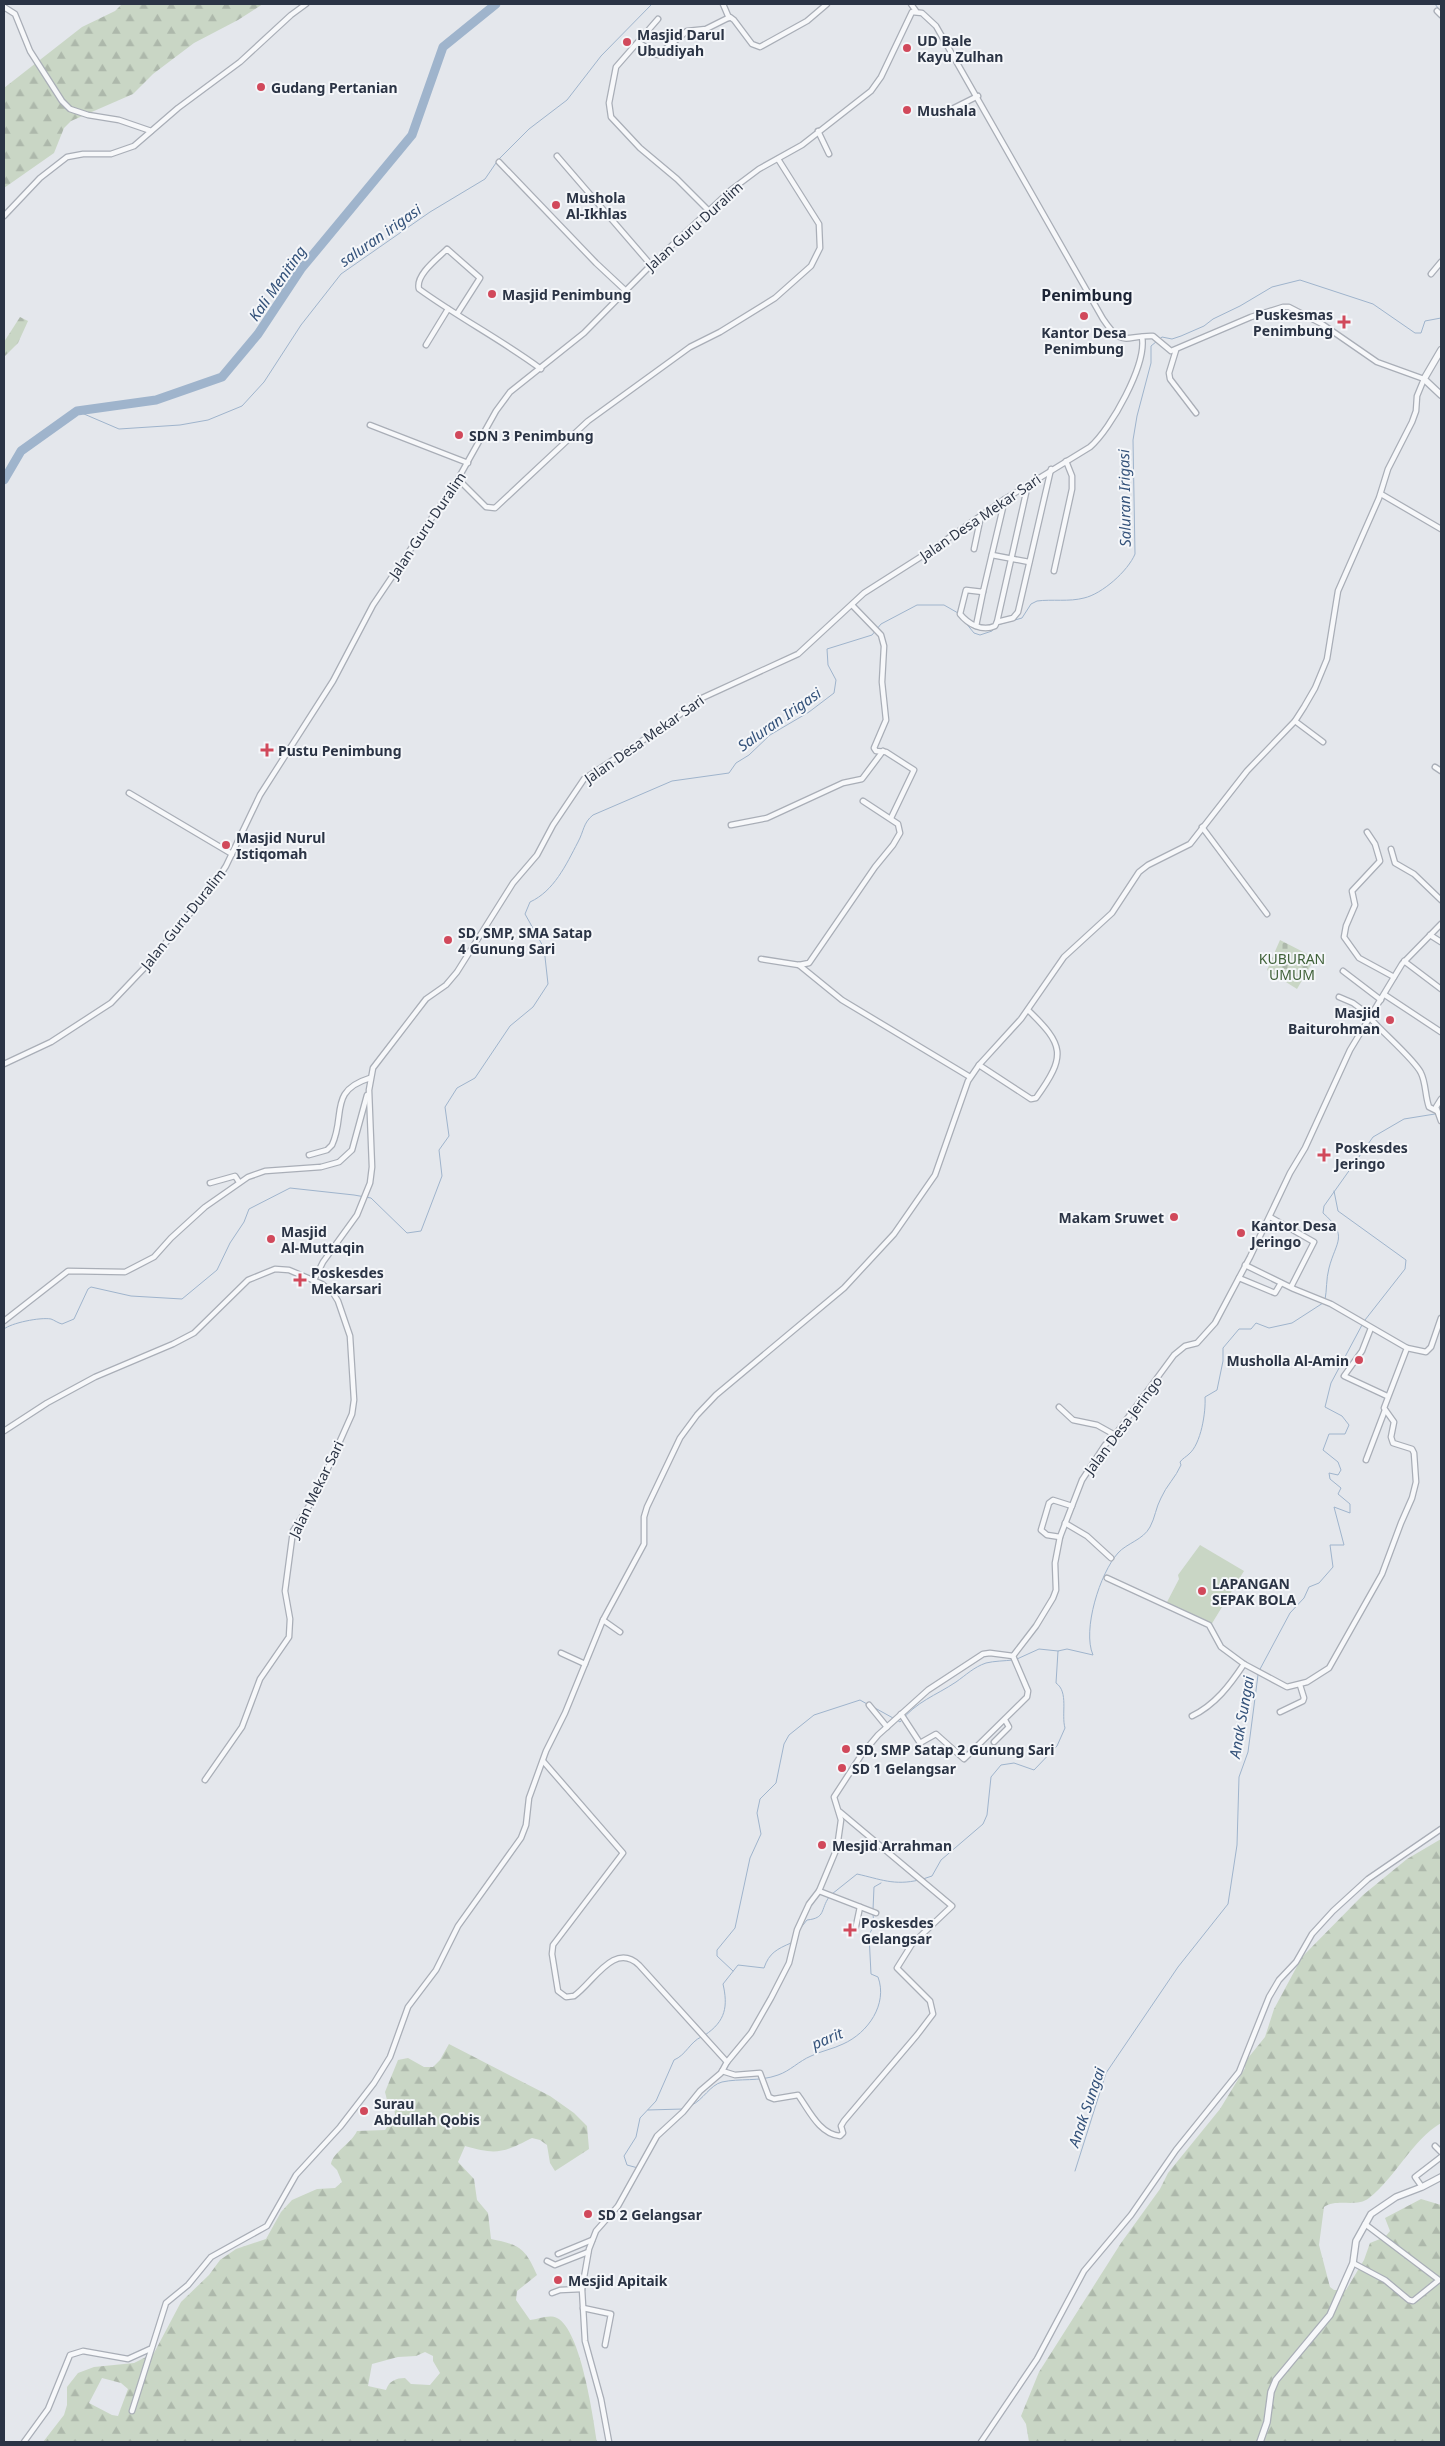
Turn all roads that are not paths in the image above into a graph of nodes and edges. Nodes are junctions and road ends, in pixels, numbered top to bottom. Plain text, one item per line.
1 (306, 4) edge
2 (723, 4) edge
3 (827, 4) edge
4 (911, 4) edge
5 (4, 7) edge
6 (1437, 10) dead end
7 (916, 11) junction
8 (1441, 16) edge
9 (729, 18) junction
10 (658, 19) dead end
11 (638, 42) junction
12 (978, 96) junction
13 (954, 108) dead end
14 (152, 131) junction
15 (818, 131) junction
16 (828, 154) dead end
17 (558, 156) dead end
18 (778, 159) junction
19 (499, 162) dead end
20 (709, 211) junction
21 (4, 216) edge
22 (1441, 262) edge
23 (651, 264) junction
24 (1431, 274) dead end
25 (626, 291) junction
26 (448, 309) junction
27 (457, 314) junction
28 (1142, 337) junction
29 (426, 345) dead end
30 (1176, 350) junction
31 (1441, 350) edge
32 (541, 369) junction
33 (1425, 376) junction
34 (1441, 395) edge
35 (1196, 413) dead end
36 (370, 424) dead end
37 (1066, 461) junction
38 (468, 463) junction
39 (1051, 469) junction
40 (458, 479) junction
41 (1028, 484) junction
42 (1381, 494) junction
43 (1005, 499) junction
44 (981, 516) junction
45 (1441, 530) edge
46 (974, 549) dead end
47 (992, 556) junction
48 (1010, 559) junction
49 (1029, 562) junction
50 (1054, 571) dead end
51 (983, 592) junction
52 (852, 604) junction
53 (997, 622) junction
54 (976, 626) junction
55 (1295, 721) junction
56 (1323, 742) dead end
57 (883, 752) junction
58 (1435, 767) dead end
59 (1441, 771) edge
60 (129, 792) dead end
61 (863, 801) dead end
62 (891, 818) junction
63 (731, 825) dead end
64 (1202, 827) junction
65 (1367, 832) dead end
66 (1391, 849) dead end
67 (232, 854) junction
68 (1441, 900) edge
69 (1267, 914) dead end
70 (1441, 924) edge
71 (1430, 935) junction
72 (1441, 942) edge
73 (761, 959) dead end
74 (1404, 961) junction
75 (799, 965) junction
76 (1343, 971) dead end
77 (1394, 978) junction
78 (1441, 989) edge
79 (1385, 995) junction
80 (1339, 996) dead end
81 (1381, 1000) junction
82 (1028, 1010) junction
83 (1371, 1018) junction
84 (1441, 1032) edge
85 (4, 1064) edge
86 (979, 1065) junction
87 (970, 1077) junction
88 (370, 1078) junction
89 (369, 1090) junction
90 (1441, 1099) edge
91 (1436, 1110) junction
92 (1441, 1121) edge
93 (309, 1155) dead end
94 (239, 1182) junction
95 (210, 1183) dead end
96 (1270, 1217) junction
97 (1246, 1265) junction
98 (1239, 1278) junction
99 (314, 1280) junction
100 (1281, 1283) junction
101 (1290, 1287) junction
102 (1441, 1318) edge
103 (4, 1321) edge
104 (1371, 1328) junction
105 (1407, 1348) junction
106 (1387, 1396) junction
107 (1060, 1408) dead end
108 (1385, 1410) junction
109 (4, 1429) edge
110 (1115, 1435) junction
111 (1366, 1460) dead end
112 (1072, 1506) junction
113 (1065, 1524) junction
114 (1060, 1537) junction
115 (1111, 1558) dead end
116 (1107, 1578) dead end
117 (603, 1620) junction
118 (620, 1632) dead end
119 (561, 1652) dead end
120 (1013, 1656) junction
121 (585, 1664) junction
122 (1244, 1664) junction
123 (1300, 1685) junction
124 (869, 1706) dead end
125 (1280, 1712) dead end
126 (1192, 1716) dead end
127 (902, 1717) junction
128 (1005, 1720) junction
129 (887, 1727) junction
130 (994, 1742) dead end
131 (543, 1761) junction
132 (205, 1780) dead end
133 (840, 1812) junction
134 (1441, 1829) edge
135 (820, 1891) junction
136 (860, 1907) junction
137 (876, 1913) dead end
138 (856, 1926) dead end
139 (727, 2062) junction
140 (722, 2071) junction
141 (1435, 2146) dead end
142 (1441, 2152) edge
143 (1441, 2157) edge
144 (1441, 2177) edge
145 (1422, 2188) junction
146 (1365, 2224) junction
147 (590, 2246) junction
148 (558, 2254) dead end
149 (547, 2261) dead end
150 (1353, 2263) junction
151 (582, 2289) junction
152 (552, 2293) dead end
153 (583, 2308) junction
154 (605, 2346) dead end
155 (150, 2349) junction
156 (132, 2412) dead end
157 (24, 2442) edge
158 (609, 2442) edge
159 (981, 2442) edge
160 (1260, 2442) edge

1 - 14 street
2 - 9 street
3 - 9 street
4 - 7 street
5 - 14 street
6 - 8 street
7 - 12 street
7 - 15 street, Jalan Guru Duralim
9 - 11 street
10 - 11 street
11 - 20 street
12 - 13 street
12 - 28 street
14 - 21 street
15 - 16 street
15 - 18 street, Jalan Guru Duralim
17 - 23 street
18 - 20 street, Jalan Guru Duralim
18 - 40 street
19 - 25 street
20 - 23 street, Jalan Guru Duralim
22 - 24 street
23 - 25 street, Jalan Guru Duralim
25 - 32 street, Jalan Guru Duralim
26 - 27 street
26 - 27 street
26 - 29 street
27 - 32 street
28 - 30 street
28 - 37 street, Jalan Desa Mekar Sari
30 - 33 street
30 - 35 street
31 - 33 street
32 - 38 street, Jalan Guru Duralim
33 - 34 street
33 - 42 street
36 - 38 street
37 - 39 street, Jalan Desa Mekar Sari
37 - 50 street
38 - 40 street, Jalan Guru Duralim
39 - 41 street, Jalan Desa Mekar Sari
39 - 49 street
40 - 67 street, Jalan Guru Duralim
41 - 43 street, Jalan Desa Mekar Sari
41 - 48 street
42 - 45 street
42 - 55 street
43 - 44 street, Jalan Desa Mekar Sari
43 - 47 street
44 - 46 street
44 - 52 street, Jalan Desa Mekar Sari
47 - 48 street
47 - 51 street
48 - 49 street
48 - 53 street
49 - 53 street
51 - 54 street
51 - 54 street
52 - 57 street
52 - 88 street, Jalan Desa Mekar Sari
53 - 54 street
55 - 56 street
55 - 64 street
57 - 62 street
57 - 63 street
58 - 59 street
60 - 67 street
61 - 62 street
62 - 75 street
64 - 69 street
64 - 82 street
65 - 77 street
66 - 68 street
67 - 85 street, Jalan Guru Duralim
70 - 71 street, Jalan Desa Jeringo
71 - 72 street
71 - 74 street, Jalan Desa Jeringo
73 - 75 street
74 - 77 street, Jalan Desa Jeringo
74 - 78 street
75 - 87 street
76 - 81 street
77 - 79 street, Jalan Desa Jeringo
79 - 81 street, Jalan Desa Jeringo
79 - 84 street
80 - 83 street
81 - 83 street, Jalan Desa Jeringo
82 - 86 street
82 - 86 street
83 - 91 street
83 - 96 street, Jalan Desa Jeringo
86 - 87 street
87 - 117 street
88 - 89 street, Jalan Desa Mekar Sari
88 - 93 street
89 - 94 street
89 - 99 street, Jalan Desa Mekar Sari
90 - 91 street
91 - 92 street
94 - 95 street
94 - 103 street
96 - 97 street, Jalan Desa Jeringo
96 - 101 street
97 - 98 street, Jalan Desa Jeringo
97 - 100 street
98 - 100 street
98 - 110 street, Jalan Desa Jeringo
99 - 109 street, Jalan Mekar Sari
99 - 132 street, Jalan Mekar Sari
100 - 101 street
101 - 104 street
102 - 105 street
104 - 105 street
104 - 106 street
105 - 106 street
106 - 108 street
107 - 110 street
108 - 111 street
108 - 123 street
110 - 112 street, Jalan Desa Jeringo
112 - 113 street, Jalan Desa Jeringo
112 - 114 street
113 - 114 street, Jalan Desa Jeringo
113 - 115 street
114 - 120 street, Jalan Desa Jeringo
116 - 122 street
117 - 118 street
117 - 121 street
119 - 121 street
120 - 127 street
120 - 128 street
121 - 131 street
122 - 123 street
122 - 126 street
123 - 125 street
124 - 129 street
127 - 128 street
127 - 129 street
128 - 130 street
129 - 133 street
131 - 139 street
131 - 155 street
133 - 135 street
133 - 140 street
134 - 159 street
135 - 136 street
135 - 139 street
136 - 137 street
136 - 138 street
139 - 140 street
140 - 147 street
141 - 142 street
143 - 145 street
144 - 145 street
145 - 146 street
146 - 150 street
146 - 150 street
147 - 148 street
147 - 149 street
147 - 151 street
150 - 160 street
151 - 152 street
151 - 153 street
153 - 154 street
153 - 158 street
155 - 156 street
155 - 157 street

